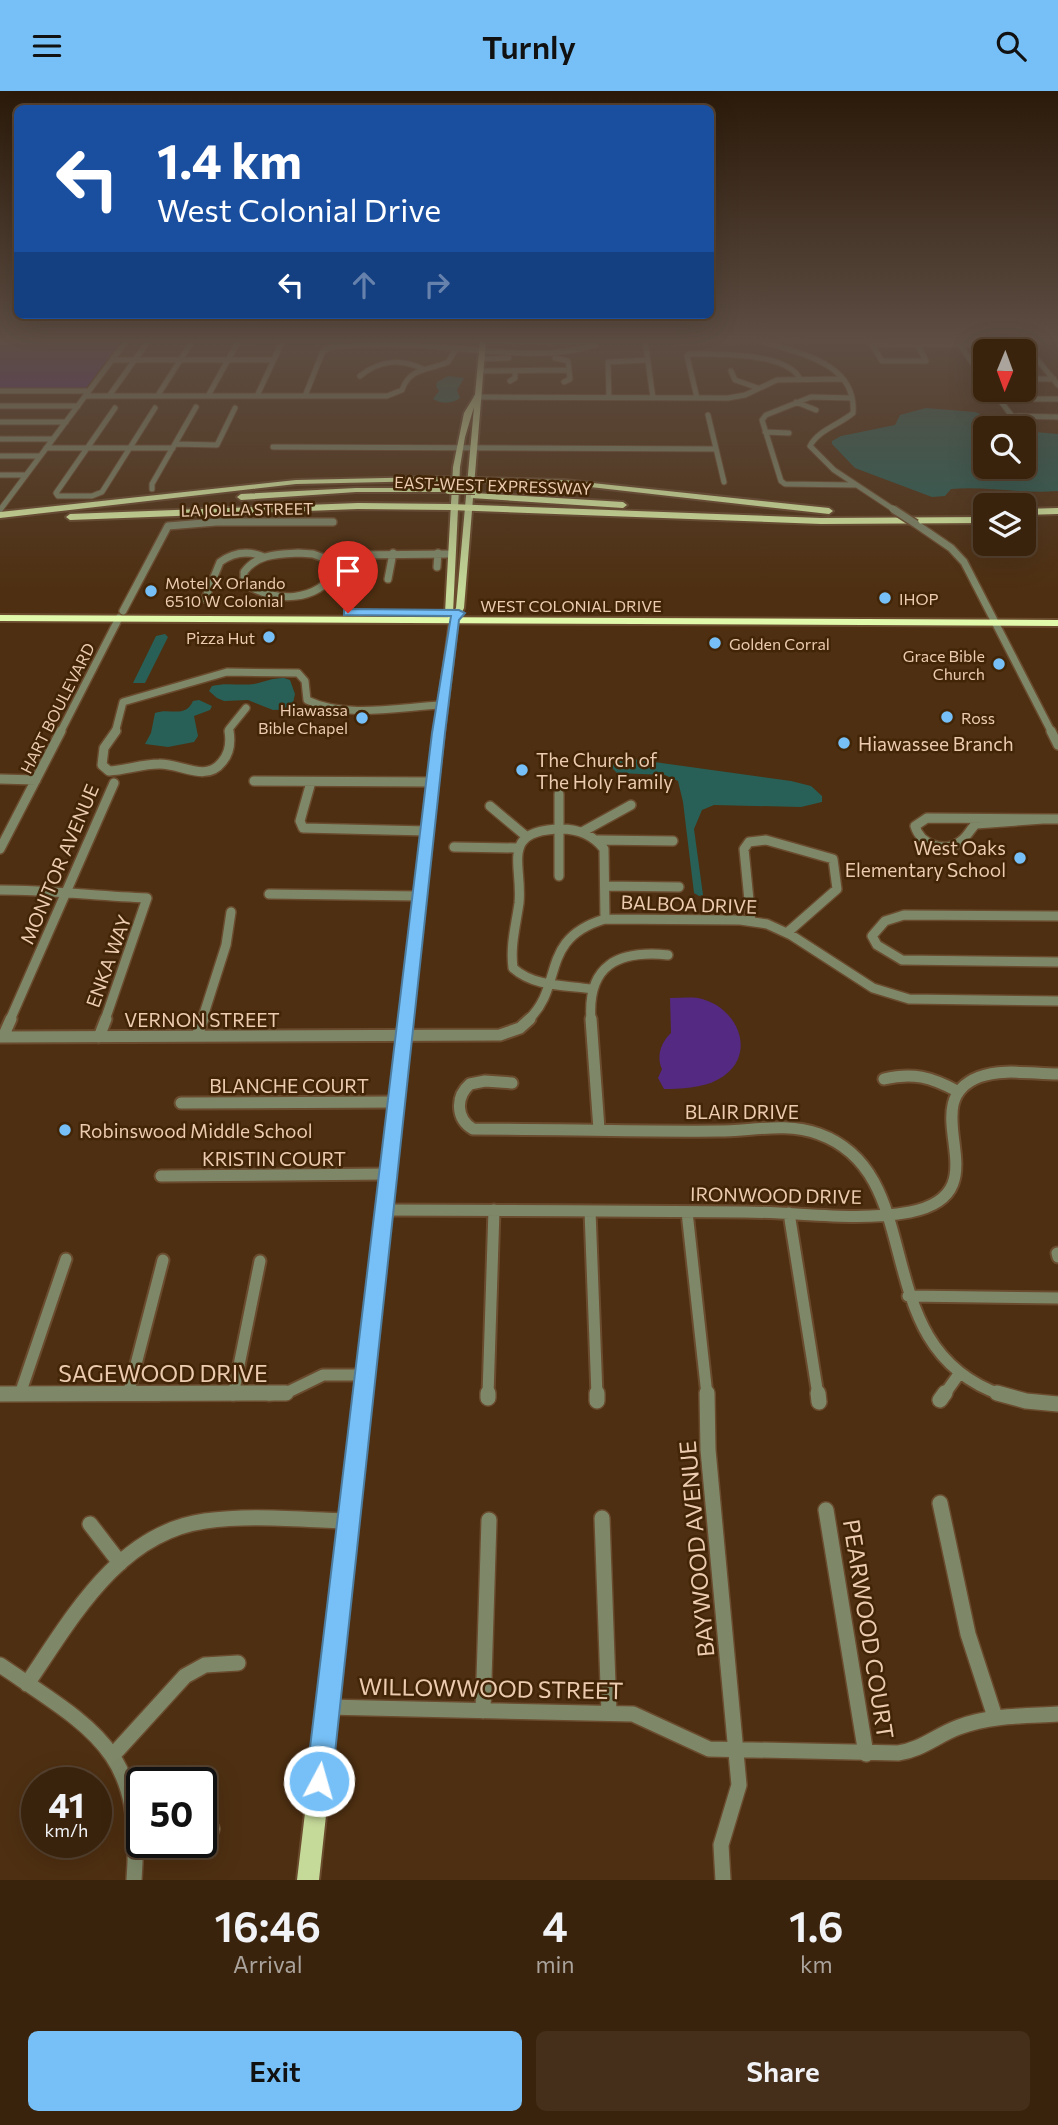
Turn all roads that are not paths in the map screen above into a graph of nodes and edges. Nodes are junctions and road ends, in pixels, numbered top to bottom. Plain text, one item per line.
1 (65, 423) edge
2 (105, 423) edge
3 (146, 423) edge
4 (187, 423) edge
5 (227, 423) edge
6 (465, 423) edge
7 (477, 423) edge
8 (710, 423) edge
9 (764, 423) edge
10 (838, 423) edge
11 (765, 432) junction
12 (789, 433) dead end
13 (0, 439) edge
14 (53, 439) junction
15 (174, 446) junction
16 (273, 447) dead end
17 (46, 448) junction
18 (88, 448) junction
19 (131, 448) junction
20 (461, 448) junction
21 (474, 448) junction
22 (716, 449) junction
23 (0, 456) edge
24 (40, 456) junction
25 (774, 457) junction
26 (785, 457) dead end
27 (458, 469) junction
28 (0, 475) edge
29 (26, 475) junction
30 (471, 475) junction
31 (429, 479) junction
32 (457, 479) junction
33 (724, 482) dead end
34 (856, 485) junction
35 (152, 489) dead end
36 (449, 493) junction
37 (474, 493) junction
38 (0, 494) edge
39 (12, 494) junction
40 (467, 508) junction
41 (453, 511) junction
42 (830, 511) junction
43 (1058, 511) edge
44 (0, 512) edge
45 (27, 512) junction
46 (1036, 512) edge
47 (973, 513) edge
48 (70, 517) junction
49 (1058, 518) edge
50 (1036, 519) edge
51 (870, 520) junction
52 (973, 520) edge
53 (0, 522) edge
54 (333, 522) dead end
55 (164, 531) joint
56 (393, 553) junction
57 (438, 554) junction
58 (450, 554) junction
59 (264, 557) junction
60 (332, 561) junction
61 (437, 567) dead end
62 (388, 579) dead end
63 (205, 599) dead end
64 (0, 611) edge
65 (121, 615) junction
66 (454, 615) junction
67 (282, 616) junction
68 (1058, 616) edge
69 (630, 617) junction
70 (0, 618) edge
71 (797, 618) junction
72 (994, 619) junction
73 (1058, 623) edge
74 (442, 705) junction
75 (246, 708) dead end
76 (1058, 745) edge
77 (0, 779) edge
78 (36, 780) junction
79 (254, 782) dead end
80 (311, 782) junction
81 (433, 782) junction
82 (114, 783) dead end
83 (559, 794) dead end
84 (631, 805) dead end
85 (490, 806) dead end
86 (1043, 819) junction
87 (1058, 819) edge
88 (559, 829) junction
89 (427, 831) junction
90 (582, 832) junction
91 (527, 837) junction
92 (598, 841) junction
93 (673, 841) dead end
94 (454, 846) dead end
95 (517, 848) junction
96 (0, 849) edge
97 (559, 876) dead end
98 (679, 887) dead end
99 (0, 890) edge
100 (606, 891) junction
101 (67, 892) junction
102 (269, 894) dead end
103 (419, 896) junction
104 (231, 912) dead end
105 (1058, 916) edge
106 (609, 919) junction
107 (751, 921) junction
108 (788, 932) junction
109 (668, 955) dead end
110 (1058, 962) edge
111 (551, 982) junction
112 (591, 989) junction
113 (1058, 1001) edge
114 (403, 1036) junction
115 (2, 1037) edge
116 (99, 1037) junction
117 (197, 1037) junction
118 (1058, 1074) edge
119 (884, 1079) dead end
120 (512, 1083) dead end
121 (957, 1091) junction
122 (396, 1102) junction
123 (181, 1103) dead end
124 (599, 1129) junction
125 (388, 1174) junction
126 (161, 1176) dead end
127 (384, 1210) junction
128 (494, 1210) junction
129 (590, 1211) junction
130 (687, 1212) junction
131 (789, 1213) junction
132 (889, 1213) junction
133 (66, 1259) dead end
134 (163, 1259) dead end
135 (260, 1261) dead end
136 (908, 1296) junction
137 (1058, 1298) edge
138 (959, 1374) junction
139 (365, 1375) junction
140 (0, 1394) edge
141 (20, 1394) junction
142 (128, 1395) junction
143 (233, 1395) junction
144 (488, 1398) dead end
145 (940, 1400) dead end
146 (597, 1401) dead end
147 (820, 1402) dead end
148 (1058, 1403) edge
149 (940, 1503) dead end
150 (827, 1510) dead end
151 (602, 1518) dead end
152 (489, 1520) dead end
153 (349, 1521) junction
154 (90, 1524) dead end
155 (120, 1563) junction
156 (238, 1663) dead end
157 (0, 1665) edge
158 (27, 1684) junction
159 (327, 1707) junction
160 (483, 1711) junction
161 (609, 1712) junction
162 (1058, 1714) edge
163 (995, 1717) junction
164 (737, 1751) junction
165 (114, 1754) junction
166 (866, 1754) junction
167 (126, 1780) edge
168 (137, 1858) edge
169 (134, 1880) edge
170 (308, 1880) edge
171 (723, 1880) edge

1 - 14 street
2 - 18 street
3 - 19 street
4 - 15 street
5 - 15 street
6 - 20 main road
7 - 21 main road
8 - 22 street
9 - 11 street
10 - 34 street
11 - 12 street
11 - 25 street
13 - 14 street
14 - 17 street
15 - 19 street
15 - 35 street
16 - 20 street
17 - 18 street
17 - 24 street
18 - 19 street
18 - 19 street
20 - 21 street
20 - 27 main road
21 - 22 street
21 - 30 main road
22 - 33 street
23 - 24 street
24 - 29 street
25 - 26 street
25 - 34 street
27 - 31 highway
27 - 32 main road
28 - 29 street
29 - 39 street
30 - 32 highway
30 - 40 main road
30 - 42 highway
31 - 32 highway
31 - 45 highway
32 - 41 main road
34 - 72 street, bridge
36 - 37 highway, EAST-WEST EXPRESSWAY
36 - 45 highway, EAST-WEST EXPRESSWAY
36 - 48 highway, EAST-WEST EXPRESSWAY
37 - 42 highway, EAST-WEST EXPRESSWAY
37 - 51 highway, EAST-WEST EXPRESSWAY
38 - 39 street
39 - 44 street
40 - 41 highway
40 - 51 highway
40 - 66 main road
41 - 48 highway
41 - 58 main road
42 - 47 highway, EAST-WEST EXPRESSWAY
43 - 46 highway
44 - 45 highway, EAST-WEST EXPRESSWAY
48 - 53 highway, EAST-WEST EXPRESSWAY
49 - 50 highway
51 - 52 highway, EAST-WEST EXPRESSWAY
54 - 55 street, LA JOLLA STREET
55 - 65 street, HART BOULEVARD
56 - 57 street
56 - 60 street
56 - 62 street
57 - 58 street
57 - 61 street
58 - 66 main road
59 - 60 street
59 - 60 street
59 - 63 street
64 - 65 highway, WEST COLONIAL DRIVE
65 - 67 highway, WEST COLONIAL DRIVE
65 - 67 highway, WEST COLONIAL DRIVE
65 - 70 highway, WEST COLONIAL DRIVE
65 - 78 street, HART BOULEVARD
66 - 67 highway, WEST COLONIAL DRIVE
66 - 67 highway, WEST COLONIAL DRIVE
66 - 69 highway, WEST COLONIAL DRIVE
66 - 69 highway, WEST COLONIAL DRIVE
66 - 74 main road
68 - 72 highway, WEST COLONIAL DRIVE
69 - 71 highway, WEST COLONIAL DRIVE
69 - 71 highway, WEST COLONIAL DRIVE
71 - 72 highway, WEST COLONIAL DRIVE
72 - 73 highway, WEST COLONIAL DRIVE
72 - 76 street
74 - 75 street
74 - 81 main road
77 - 78 street
78 - 96 street, HART BOULEVARD
79 - 80 street
80 - 81 street
80 - 89 street
81 - 89 main road
82 - 101 street, MONITOR AVENUE
83 - 88 street
84 - 90 street
85 - 91 street
86 - 86 street
86 - 87 street
88 - 90 street
88 - 91 street
88 - 97 street
89 - 103 main road
90 - 92 street
91 - 95 street
92 - 93 street
92 - 100 street
94 - 95 street
95 - 111 street
98 - 100 street
99 - 101 street
100 - 106 street
101 - 115 street, MONITOR AVENUE
101 - 116 street, ENKA WAY
102 - 103 street
103 - 114 main road
104 - 117 street
105 - 110 street
106 - 107 street, BALBOA DRIVE
106 - 111 street, BALBOA DRIVE
107 - 108 street, BALBOA DRIVE
107 - 108 street
108 - 113 street, BALBOA DRIVE
109 - 112 street
111 - 112 street
111 - 114 street, BALBOA DRIVE
112 - 124 street
114 - 117 street, VERNON STREET
114 - 122 main road
115 - 116 street, VERNON STREET
116 - 117 street, VERNON STREET
118 - 121 street
119 - 121 street
120 - 124 street, BLAIR DRIVE
121 - 132 street, IRONWOOD DRIVE
122 - 123 street, BLANCHE COURT
122 - 125 main road
124 - 132 street, BLAIR DRIVE
125 - 126 street, KRISTIN COURT
125 - 127 main road
127 - 128 street, IRONWOOD DRIVE
127 - 139 main road
128 - 129 street, IRONWOOD DRIVE
128 - 144 street
129 - 130 street, IRONWOOD DRIVE
129 - 146 street
130 - 131 street, IRONWOOD DRIVE
130 - 164 street, BAYWOOD AVENUE
131 - 132 street, IRONWOOD DRIVE
131 - 147 street
132 - 136 street, BLAIR DRIVE
133 - 141 street
134 - 142 street
135 - 143 street
136 - 137 street
136 - 138 street, BLAIR DRIVE
138 - 145 street
138 - 148 street, BLAIR DRIVE
139 - 143 street, SAGEWOOD DRIVE
139 - 153 main road
140 - 141 street, SAGEWOOD DRIVE
141 - 142 street, SAGEWOOD DRIVE
142 - 143 street, SAGEWOOD DRIVE
149 - 163 street
150 - 166 street, PEARWOOD COURT
151 - 161 street
152 - 160 street
153 - 155 street
153 - 159 main road
154 - 155 street
155 - 158 street
156 - 165 street
157 - 158 street
158 - 165 street
159 - 160 street, WILLOWWOOD STREET
159 - 170 main road
160 - 161 street, WILLOWWOOD STREET
161 - 164 street, WILLOWWOOD STREET
162 - 163 street, WILLOWWOOD STREET
163 - 166 street, WILLOWWOOD STREET
164 - 166 street, WILLOWWOOD STREET
164 - 171 street, BAYWOOD AVENUE
165 - 167 street
168 - 169 street

